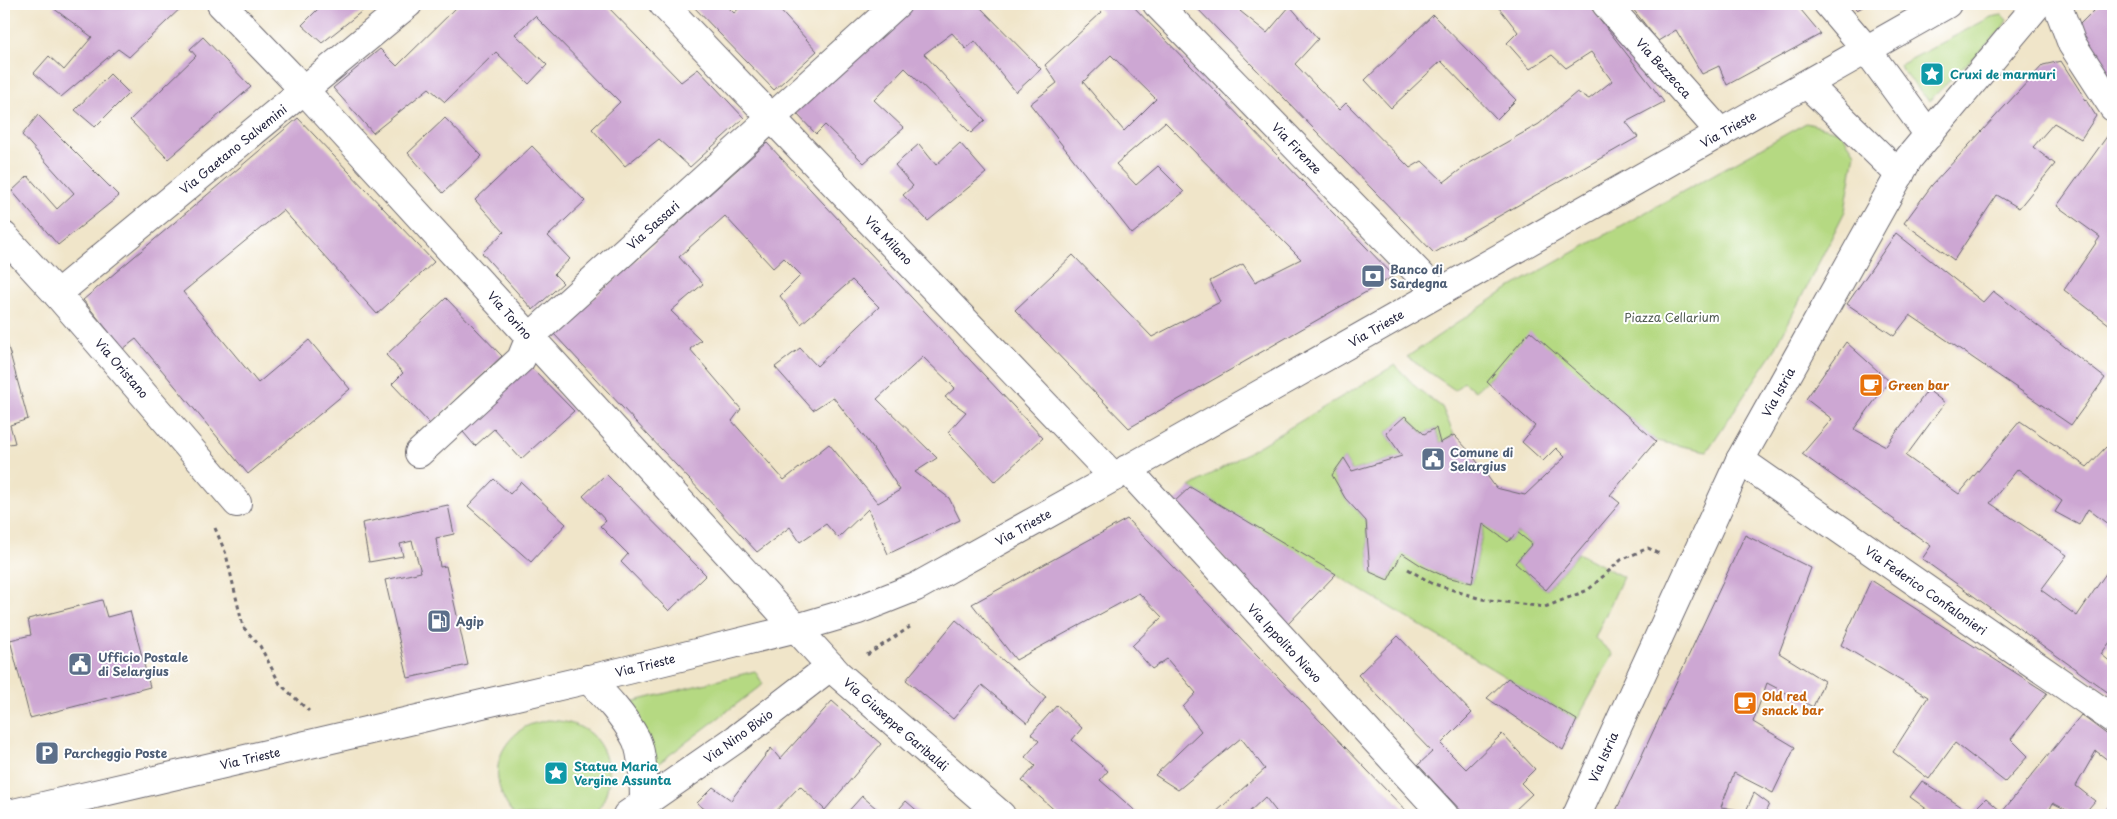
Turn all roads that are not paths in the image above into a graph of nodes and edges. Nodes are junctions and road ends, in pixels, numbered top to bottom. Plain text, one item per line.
1 (222, 4) edge
2 (408, 4) edge
3 (663, 4) edge
4 (897, 4) edge
5 (1157, 4) edge
6 (1606, 4) edge
7 (1828, 4) edge
8 (1948, 4) edge
9 (2038, 4) edge
10 (2057, 4) edge
11 (1868, 50) junction
12 (1807, 84) junction
13 (305, 91) junction
14 (2113, 107) edge
15 (771, 117) junction
16 (1721, 132) junction
17 (1929, 135) junction
18 (1900, 175) junction
19 (4, 236) edge
20 (1438, 293) junction
21 (58, 294) junction
22 (530, 337) junction
23 (418, 453) dead end
24 (1740, 460) junction
25 (1121, 473) junction
26 (231, 495) road end
27 (797, 628) junction
28 (831, 666) junction
29 (588, 679) junction
30 (2113, 719) edge
31 (635, 810) edge
32 (4, 815) edge
33 (1001, 815) edge
34 (1444, 815) edge
35 (1577, 815) edge

1 - 13 street, Via Torino
2 - 13 street, Via Gaetano Salvemini
3 - 15 street, Via Milano
4 - 15 street, Via Sassari
5 - 20 street, Via Firenze
6 - 16 street, Via Bezzecca
7 - 11 street
8 - 11 street, Via Trieste
9 - 17 street, Via Istria
10 - 14 street
11 - 12 street, Via Trieste
11 - 17 street
12 - 16 street, Via Trieste
12 - 18 street
13 - 21 street, Via Gaetano Salvemini
13 - 22 street, Via Torino
15 - 22 street, Via Sassari
15 - 25 street, Via Milano
16 - 20 street, Via Trieste
17 - 18 street, Via Istria
18 - 24 street, Via Istria
19 - 21 street, Via Oristano
20 - 25 street, Via Trieste
21 - 26 street, Via Oristano
22 - 23 street, Via Sassari
22 - 27 street, Via Torino
24 - 30 street, Via Federico Confalonieri
24 - 35 street, Via Istria
25 - 27 street, Via Trieste
25 - 34 street, Via Ippolito Nievo
27 - 28 street, Via Giuseppe Garibaldi
27 - 29 street, Via Trieste
28 - 31 street, Via Nino Bixio
28 - 33 street, Via Giuseppe Garibaldi
29 - 31 street, Via Nino Bixio
29 - 32 street, Via Trieste

